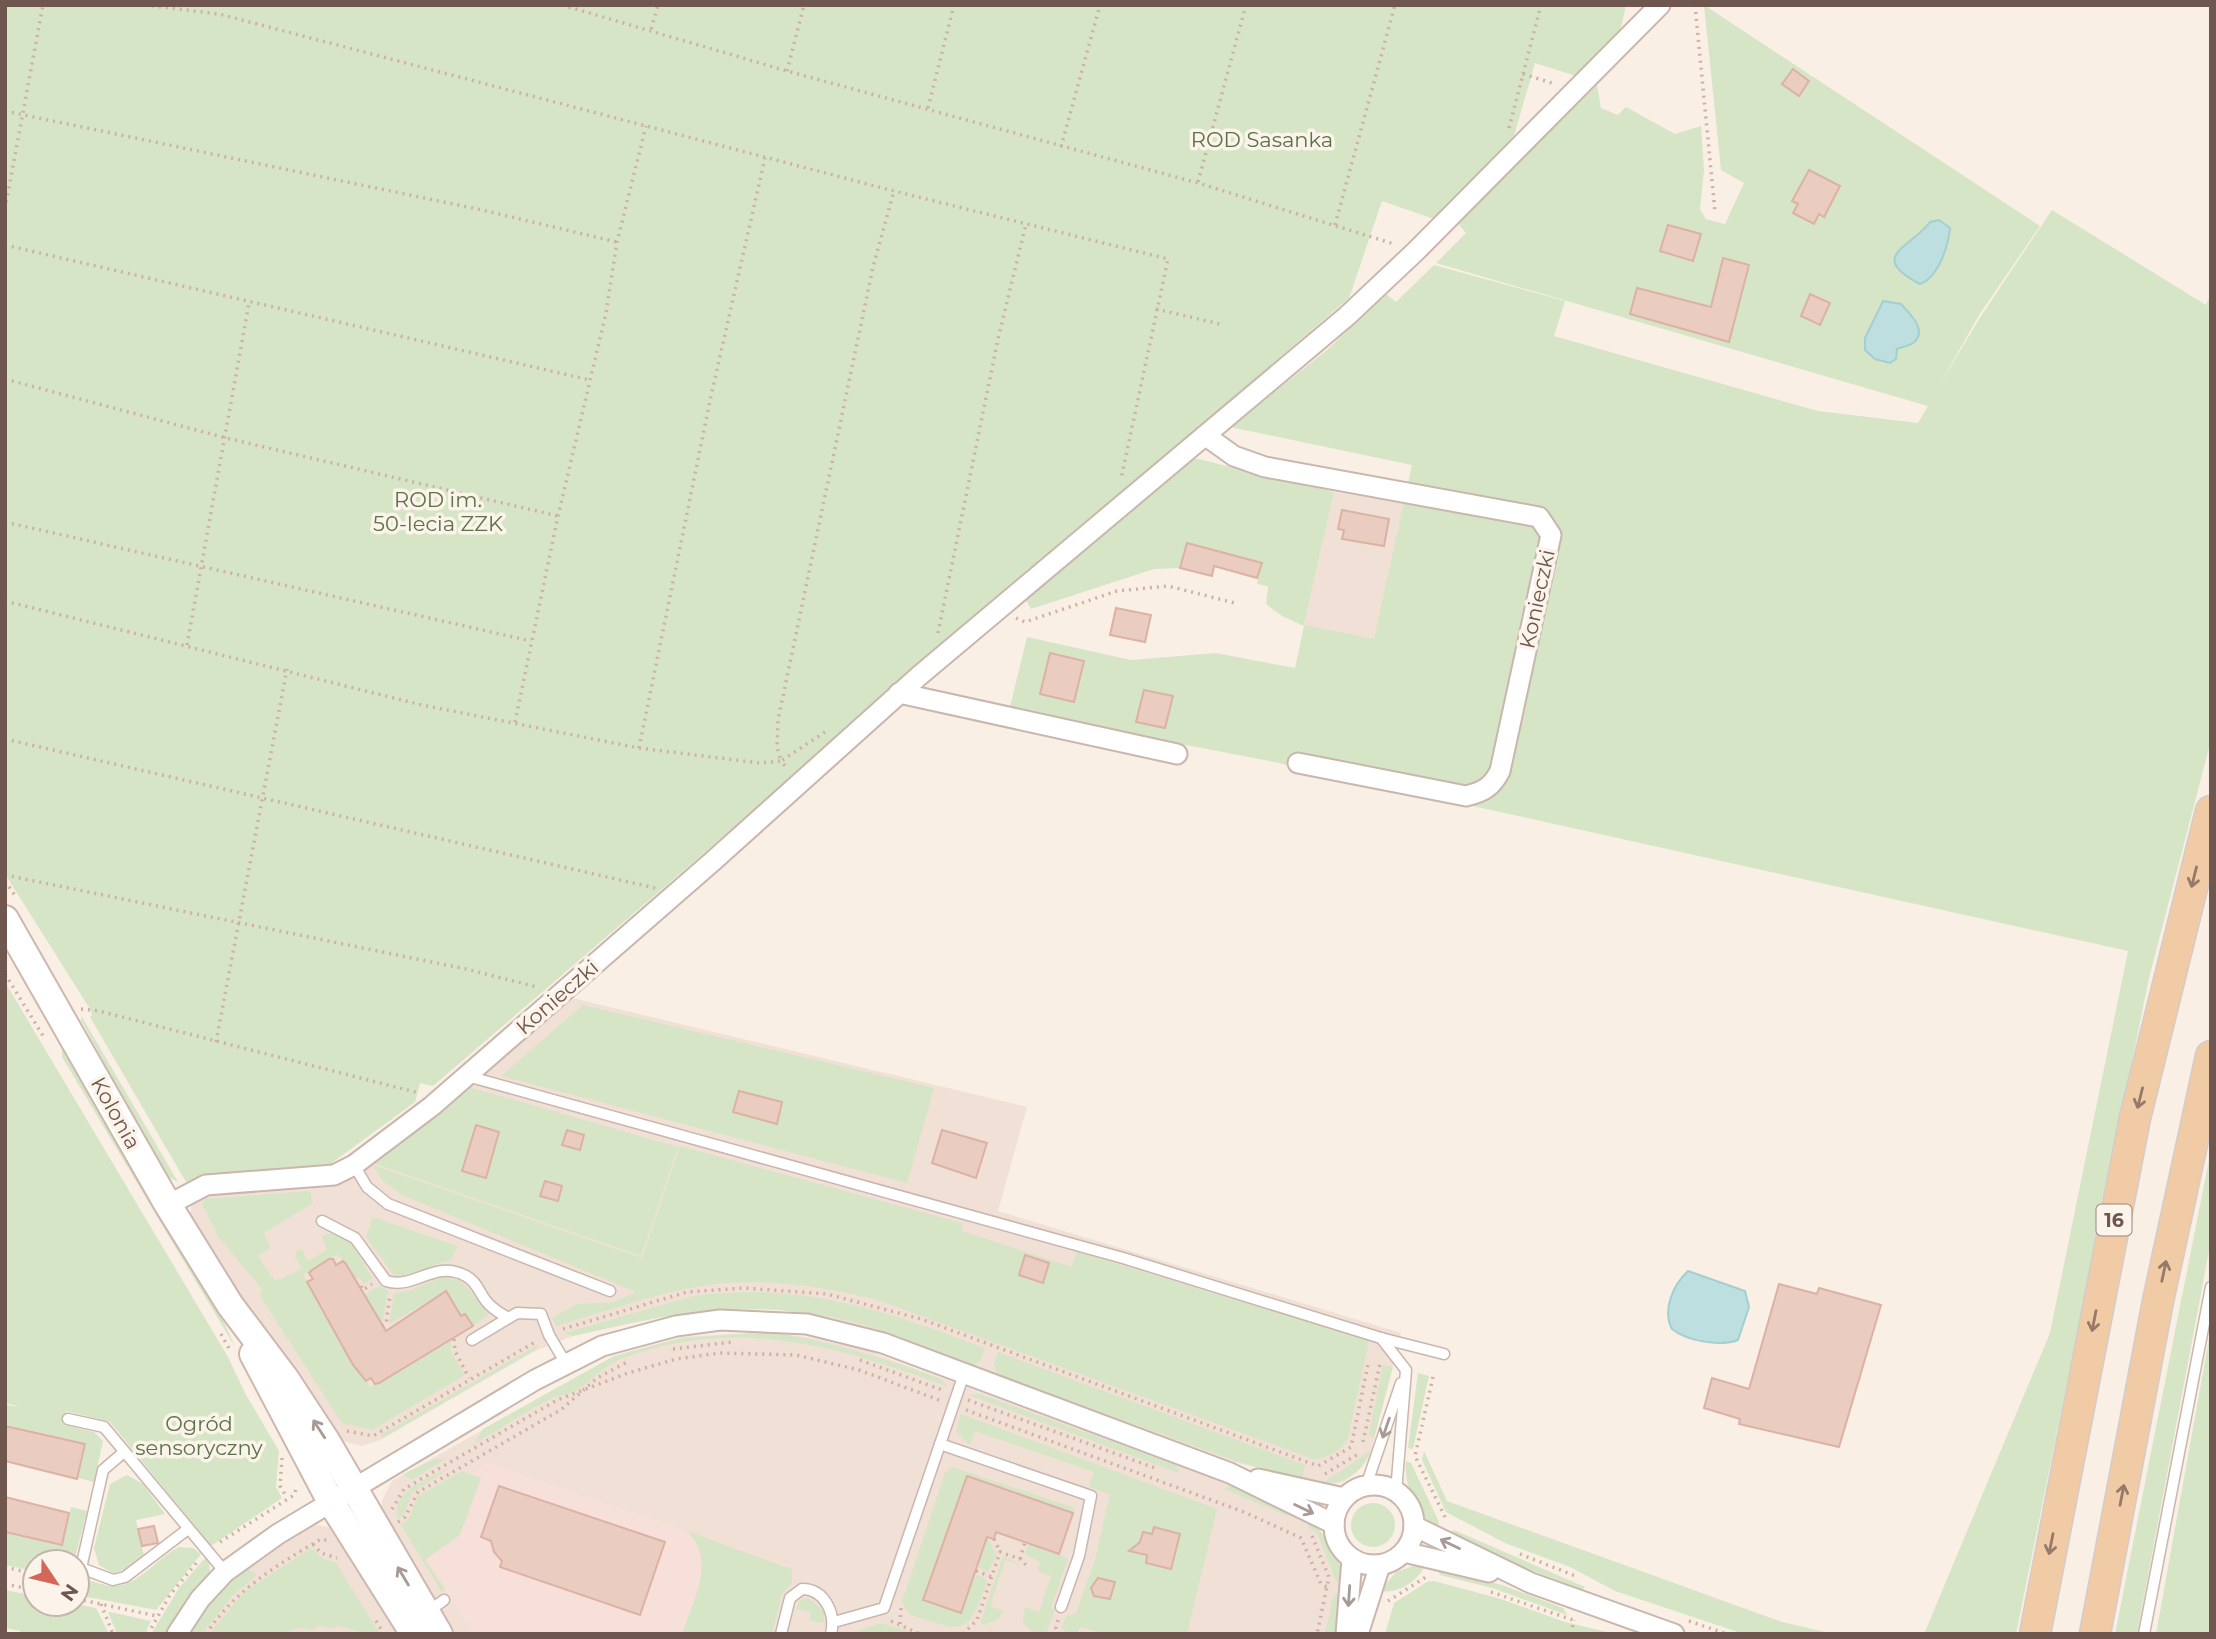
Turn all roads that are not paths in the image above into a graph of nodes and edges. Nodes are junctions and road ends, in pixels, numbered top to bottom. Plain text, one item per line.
1 (1660, 5) edge
2 (1206, 436) junction
3 (899, 693) junction
4 (1177, 754) dead end
5 (1298, 763) dead end
6 (2211, 811) edge
7 (12, 910) edge
8 (2211, 1056) edge
9 (467, 1076) junction
10 (354, 1165) junction
11 (169, 1205) junction
12 (322, 1221) dead end
13 (2211, 1287) edge
14 (610, 1290) dead end
15 (508, 1318) junction
16 (1381, 1338) junction
17 (471, 1340) dead end
18 (1444, 1354) dead end
19 (565, 1363) junction
20 (1406, 1370) junction
21 (964, 1374) junction
22 (68, 1419) dead end
23 (940, 1444) junction
24 (124, 1452) junction
25 (1230, 1473) junction
26 (1366, 1486) junction
27 (1396, 1493) junction
28 (342, 1495) junction
29 (1344, 1498) junction
30 (1334, 1524) junction
31 (1414, 1525) junction
32 (188, 1529) junction
33 (1404, 1552) junction
34 (1352, 1559) junction
35 (1380, 1565) junction
36 (225, 1572) junction
37 (1531, 1583) junction
38 (1061, 1607) dead end
39 (431, 1620) edge
40 (834, 1622) junction
41 (177, 1634) edge
42 (781, 1634) edge
43 (831, 1634) edge
44 (1346, 1634) edge
45 (1358, 1634) edge
46 (1674, 1634) edge
47 (2035, 1634) edge
48 (2095, 1634) edge
49 (2144, 1634) edge

1 - 2 street, Konieczki
2 - 3 street, Konieczki
2 - 5 street, Konieczki
3 - 4 street
3 - 9 street, Konieczki
6 -> 47 main road, 16
7 - 11 street, Kolonia
48 -> 8 main road
9 - 10 street, Konieczki
9 - 16 lane
10 - 11 street, Konieczki
10 - 14 lane
11 - 28 street, Kolonia
12 - 15 lane
13 - 49 lane
15 - 17 lane
15 - 19 lane
16 - 18 lane
16 - 20 lane
19 - 21 street
19 - 28 street
20 -> 26 lane
20 - 27 lane
21 - 23 lane
21 - 25 street
22 - 24 lane
23 - 38 lane
23 - 40 lane
24 - 32 lane
24 - 32 lane
25 - 29 street
25 -> 30 street
26 - 27 street
26 - 29 street
27 - 31 street
28 - 36 street
28 - 39 street, Kolonia
29 - 30 street
30 - 34 street
31 - 33 street
37 -> 31 street
32 - 36 lane
33 - 35 street
33 - 37 street
34 - 35 street
34 -> 44 street
35 - 45 street
36 - 41 street
37 - 46 street
40 - 42 lane
40 - 43 lane

